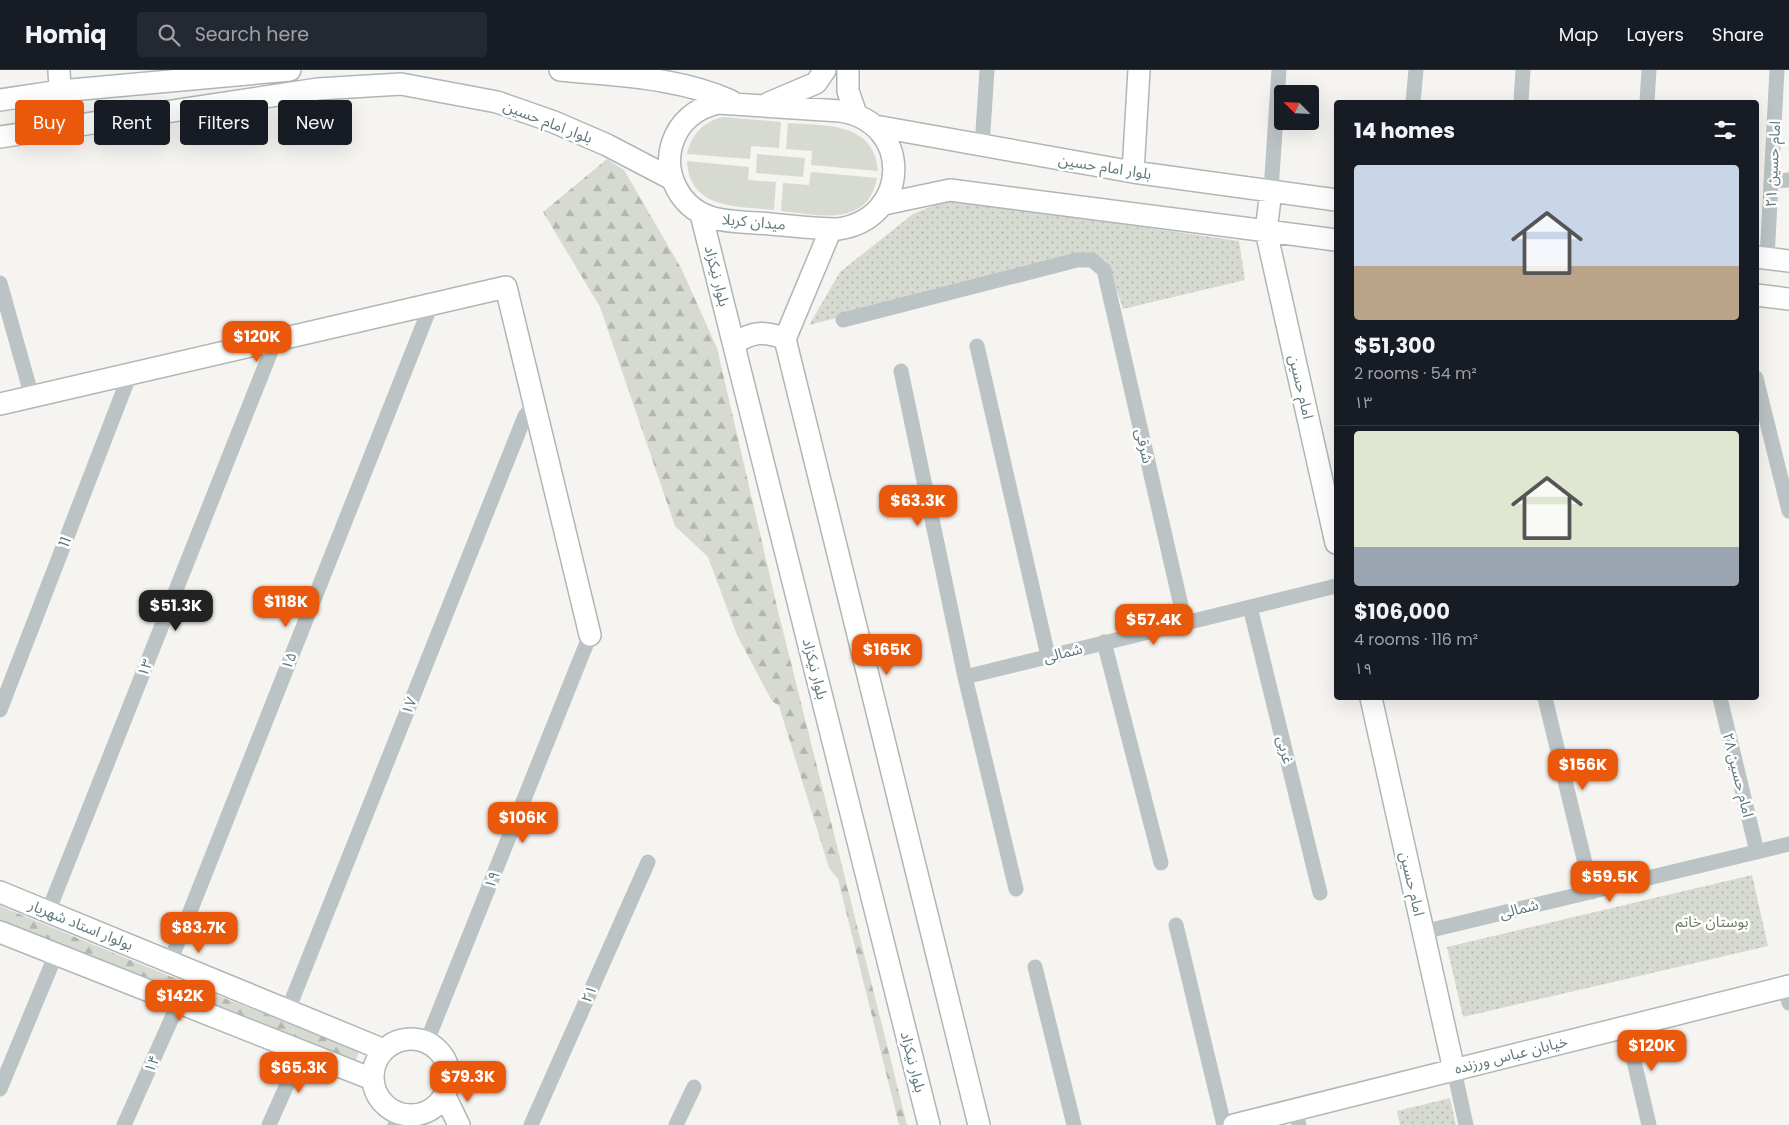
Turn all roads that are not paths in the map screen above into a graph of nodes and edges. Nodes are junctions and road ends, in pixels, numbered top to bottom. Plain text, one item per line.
1 (283, 70) edge
2 (560, 70) edge
3 (825, 70) edge
4 (848, 70) edge
5 (987, 70) edge
6 (1139, 70) edge
7 (1279, 70) edge
8 (1416, 70) edge
9 (1523, 70) edge
10 (1649, 70) edge
11 (1777, 70) edge
12 (653, 74) edge
13 (59, 80) edge
14 (0, 100) edge
15 (1414, 100) edge
16 (1521, 100) edge
17 (1647, 100) edge
18 (738, 104) junction
19 (761, 106) junction
20 (856, 114) junction
21 (875, 126) junction
22 (0, 137) edge
23 (982, 146) junction
24 (1133, 172) junction
25 (672, 179) junction
26 (1789, 180) edge
27 (1772, 181) junction
28 (1271, 191) junction
29 (1334, 200) edge
30 (884, 204) junction
31 (701, 214) junction
32 (831, 229) junction
33 (1266, 231) junction
34 (1334, 240) edge
35 (1762, 258) edge
36 (1789, 262) edge
37 (0, 284) edge
38 (1759, 295) edge
39 (1789, 299) edge
40 (430, 305) junction
41 (843, 320) dead end
42 (785, 339) junction
43 (275, 341) junction
44 (734, 344) junction
45 (978, 346) dead end
46 (902, 371) dead end
47 (130, 374) junction
48 (32, 397) junction
49 (1759, 400) edge
50 (0, 404) edge
51 (534, 405) junction
52 (1332, 503) edge
53 (1789, 511) edge
54 (1334, 523) edge
55 (1334, 586) edge
56 (1250, 607) junction
57 (1185, 623) junction
58 (590, 635) joint
59 (1104, 642) junction
60 (1048, 656) junction
61 (965, 677) junction
62 (1371, 700) edge
63 (1545, 700) edge
64 (1720, 700) edge
65 (0, 710) edge
66 (1789, 844) edge
67 (1757, 852) junction
68 (648, 862) dead end
69 (1161, 863) dead end
70 (1016, 889) dead end
71 (0, 892) edge
72 (1592, 892) junction
73 (1320, 893) dead end
74 (48, 912) junction
75 (1176, 924) dead end
76 (0, 932) edge
77 (1423, 932) junction
78 (56, 954) junction
79 (170, 962) junction
80 (1035, 967) dead end
81 (1788, 992) edge
82 (179, 1002) junction
83 (288, 1010) junction
84 (1626, 1027) junction
85 (427, 1041) junction
86 (384, 1050) junction
87 (302, 1051) junction
88 (1454, 1070) junction
89 (372, 1079) junction
90 (694, 1087) dead end
91 (0, 1090) edge
92 (445, 1096) junction
93 (1297, 1117) edge
94 (397, 1119) edge
95 (426, 1119) edge
96 (124, 1125) edge
97 (269, 1125) edge
98 (459, 1125) edge
99 (531, 1125) edge
100 (676, 1125) edge
101 (929, 1125) edge
102 (979, 1125) edge
103 (1074, 1125) edge
104 (1224, 1125) edge
105 (1234, 1125) edge
106 (1466, 1125) edge
107 (1649, 1125) edge

1 - 13 main road
2 - 12 main road
3 - 19 main road
4 - 20 main road
5 - 23 street
6 - 24 main road
7 - 28 street
8 - 15 street
9 - 16 street
10 - 17 street
11 - 27 street, امام حسین ۲۱
12 - 18 main road
13 - 14 main road
18 - 19 main road, میدان کربلا
18 - 25 main road, میدان کربلا
19 - 20 main road, میدان کربلا
20 - 21 main road, میدان کربلا
21 - 23 main road, بلوار امام حسین
21 - 30 main road, میدان کربلا
22 - 25 main road, بلوار امام حسین
23 - 24 main road, بلوار امام حسین
24 - 28 main road, بلوار امام حسین
25 - 31 main road, میدان کربلا
26 - 27 street
27 - 35 street, امام حسین ۲۱
28 - 29 main road, بلوار امام حسین
28 - 33 main road, امام حسین
30 - 32 main road, میدان کربلا
30 - 33 main road
31 - 32 main road, میدان کربلا
31 - 44 main road, بلوار نیکزاد
32 - 42 main road
33 - 34 main road
33 - 52 main road, امام حسین
35 - 36 main road
37 - 48 street
38 - 39 main road
40 - 43 main road
40 - 51 main road
40 - 79 street, ۱۵
41 - 57 street, شرقی
42 - 44 main road
42 - 102 main road
43 - 47 main road
43 - 74 street, ۱۳
44 - 101 main road, بلوار نیکزاد
45 - 60 street
46 - 61 street
47 - 48 main road
47 - 65 street, 11
48 - 50 main road
49 - 53 street
51 - 58 main road
51 - 83 street, ۱۷
52 - 54 main road, امام حسین
55 - 56 street, شمالی
56 - 57 street, شمالی
56 - 73 street, غربی
57 - 59 street, شمالی
58 - 85 street, ۱۹
59 - 60 street, شمالی
59 - 69 street
60 - 61 street, شمالی
61 - 70 street
62 - 77 main road, امام حسین
63 - 72 street
64 - 67 street, امام حسین ۲۸
66 - 67 street, شمالی
67 - 72 street, شمالی
68 - 99 street, ۲۱
71 - 74 main road, بولوار استاد شهریار
72 - 77 street, شمالی
74 - 79 main road, بولوار استاد شهریار
75 - 104 street
76 - 78 main road
77 - 88 main road, امام حسین
78 - 82 main road
78 - 91 street
79 - 83 main road, بولوار استاد شهریار
80 - 103 street
81 - 84 main road, خیابان عباس ورزنده
82 - 87 main road
82 - 96 street, ۱۴
83 - 86 main road, بولوار استاد شهریار
84 - 88 main road, خیابان عباس ورزنده
84 - 107 street
85 - 86 main road
85 - 92 main road
86 - 89 main road
87 - 89 main road
87 - 97 street
88 - 93 main road, خیابان عباس ورزنده
88 - 106 street
89 - 94 main road
90 - 100 street
92 - 95 main road
92 - 98 main road
93 - 105 main road, خیابان عباس ورزنده
94 - 95 main road

